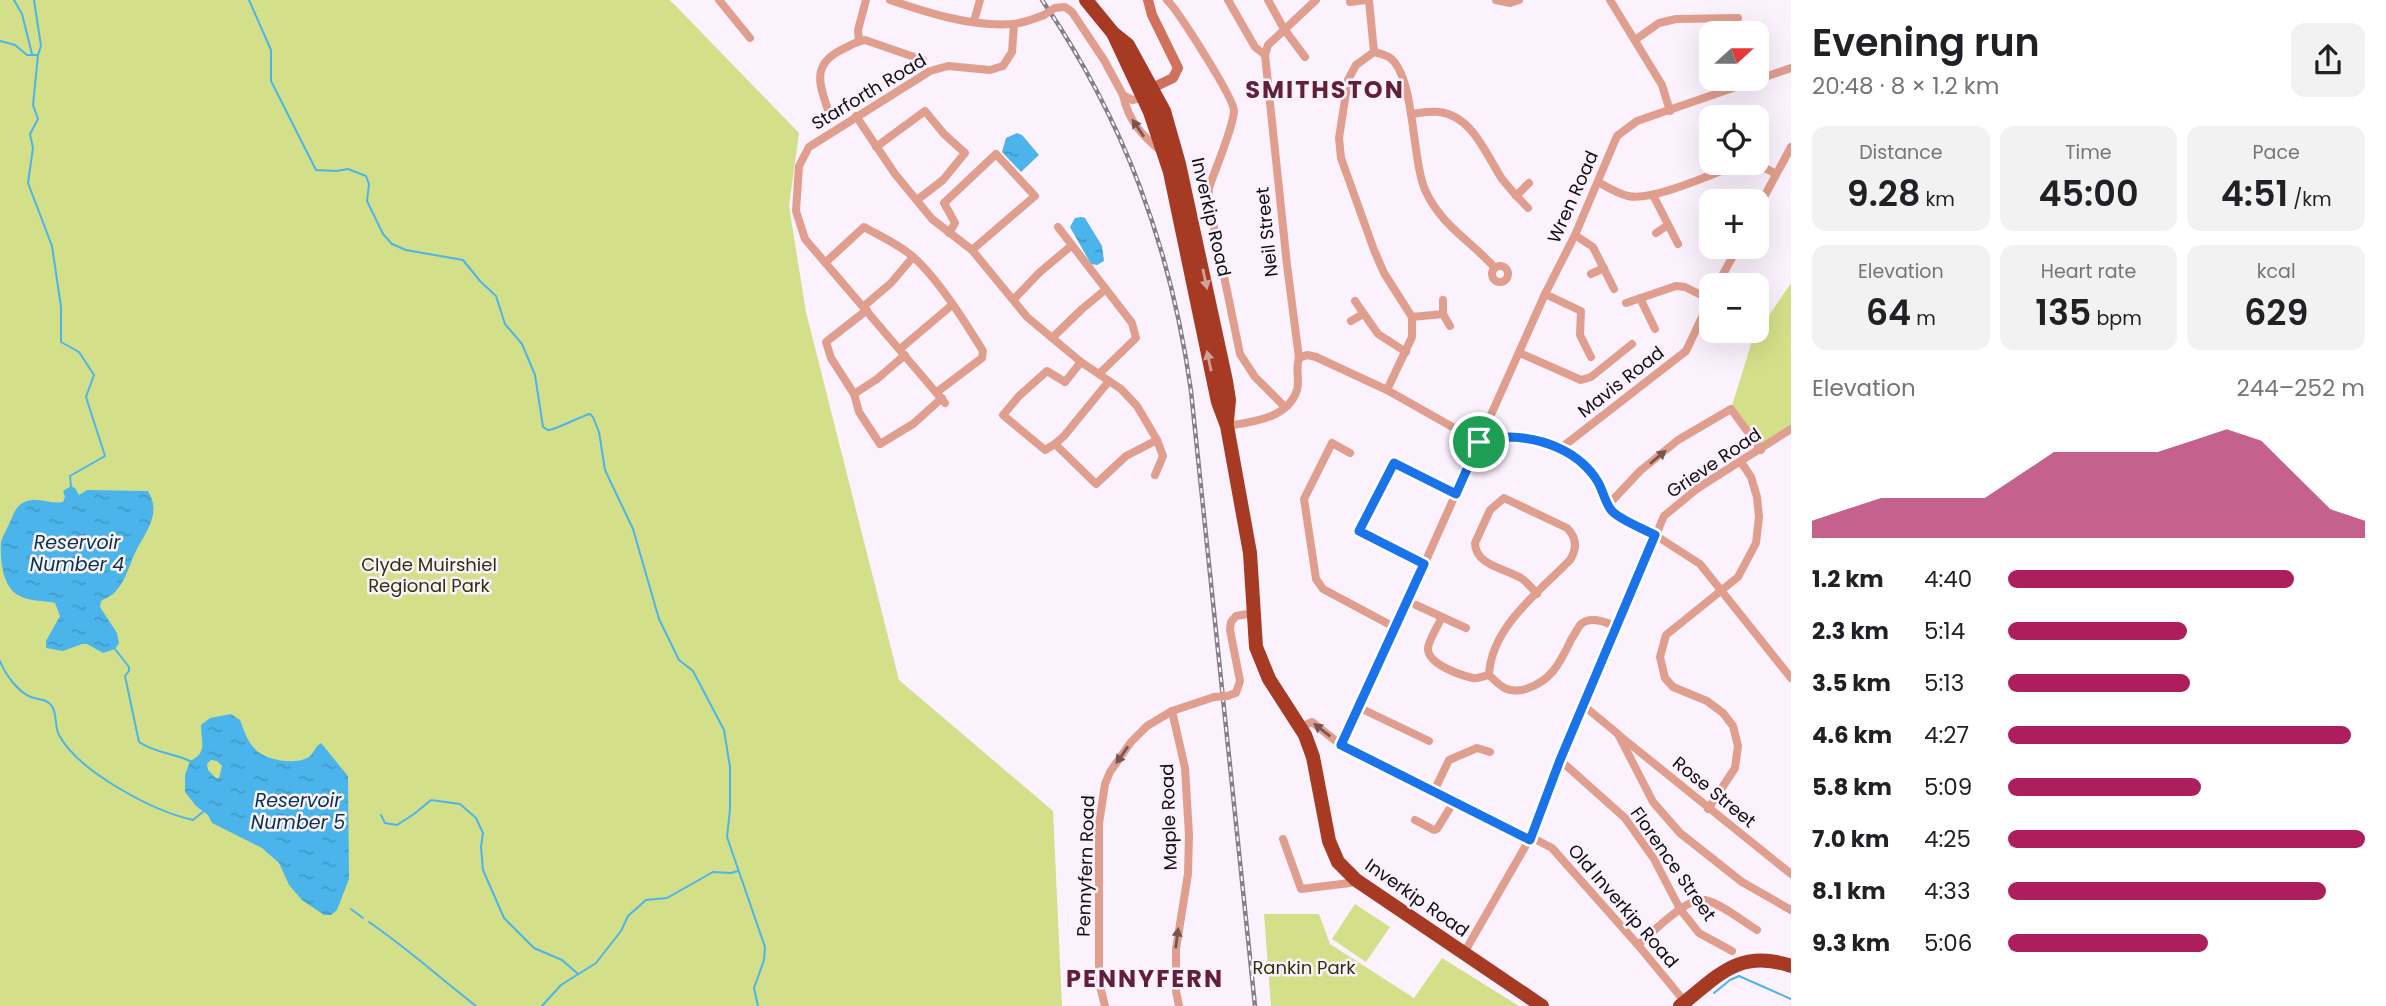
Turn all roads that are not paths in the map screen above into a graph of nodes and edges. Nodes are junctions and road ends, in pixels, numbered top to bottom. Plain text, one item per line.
1 (719, 0) edge
2 (866, 0) edge
3 (980, 0) edge
4 (1086, 0) edge
5 (1148, 0) edge
6 (1167, 0) edge
7 (1228, 0) edge
8 (1268, 0) edge
9 (1316, 0) edge
10 (1367, 0) edge
11 (1496, 0) edge
12 (1519, 0) edge
13 (1610, 0) edge
14 (896, 1) edge
15 (1350, 2) dead end
16 (1738, 18) dead end
17 (974, 21) junction
18 (1014, 24) junction
19 (1284, 29) junction
20 (1113, 33) junction
21 (750, 38) dead end
22 (1635, 40) junction
23 (859, 41) junction
24 (1120, 50) junction
25 (1374, 52) junction
26 (910, 55) junction
27 (1265, 55) junction
28 (1305, 57) dead end
29 (922, 60) dead end
30 (1104, 60) junction
31 (906, 65) dead end
32 (1791, 68) edge
33 (1118, 84) junction
34 (1147, 90) junction
35 (835, 94) dead end
36 (1123, 95) junction
37 (825, 99) junction
38 (1670, 111) junction
39 (829, 113) dead end
40 (1411, 114) junction
41 (856, 116) junction
42 (1791, 146) edge
43 (876, 147) junction
44 (1164, 152) junction
45 (1769, 170) edge
46 (1776, 174) junction
47 (1710, 175) edge
48 (1598, 182) junction
49 (1529, 183) dead end
50 (1768, 189) edge
51 (1653, 195) junction
52 (1516, 196) junction
53 (917, 200) junction
54 (1528, 208) dead end
55 (1668, 225) junction
56 (1058, 227) dead end
57 (949, 233) junction
58 (1656, 233) dead end
59 (1575, 235) junction
60 (1678, 244) dead end
61 (1071, 246) junction
62 (972, 250) junction
63 (913, 257) junction
64 (826, 262) junction
65 (1495, 268) dead end
66 (1604, 268) junction
67 (1591, 274) dead end
68 (1614, 289) dead end
69 (1105, 290) junction
70 (1699, 293) edge
71 (1545, 294) junction
72 (1640, 298) junction
73 (1014, 299) junction
74 (1443, 300) dead end
75 (1355, 301) dead end
76 (1626, 303) dead end
77 (952, 305) junction
78 (865, 308) junction
79 (1363, 314) junction
80 (1443, 314) junction
81 (1412, 317) junction
82 (1351, 321) dead end
83 (1699, 322) edge
84 (1450, 326) dead end
85 (1655, 329) dead end
86 (1580, 335) junction
87 (1052, 338) junction
88 (1571, 340) dead end
89 (1632, 344) dead end
90 (903, 352) junction
91 (1406, 352) junction
92 (1521, 353) junction
93 (1591, 357) dead end
94 (1299, 358) junction
95 (1081, 362) junction
96 (1100, 374) junction
97 (1110, 381) junction
98 (1387, 390) junction
99 (854, 394) junction
100 (941, 398) junction
101 (1285, 407) junction
102 (1227, 426) junction
103 (1791, 429) edge
104 (1157, 440) junction
105 (1479, 442) junction
106 (1055, 444) junction
107 (1560, 449) junction
108 (1761, 450) junction
109 (1350, 453) dead end
110 (1741, 462) junction
111 (1156, 475) dead end
112 (1456, 494) junction
113 (1609, 504) junction
114 (1655, 535) junction
115 (1424, 564) junction
116 (1721, 591) junction
117 (1537, 594) junction
118 (1416, 605) dead end
119 (1254, 613) junction
120 (1442, 617) junction
121 (1618, 627) junction
122 (1396, 628) junction
123 (1466, 628) dead end
124 (1489, 675) junction
125 (1791, 678) edge
126 (1583, 705) junction
127 (1360, 708) junction
128 (1172, 711) junction
129 (1301, 727) junction
130 (1618, 734) junction
131 (1429, 741) dead end
132 (1341, 745) junction
133 (1490, 752) dead end
134 (1560, 760) junction
135 (1433, 793) junction
136 (1453, 803) junction
137 (1709, 809) junction
138 (1415, 820) dead end
139 (1530, 838) junction
140 (1283, 839) dead end
141 (1791, 874) edge
142 (1356, 880) junction
143 (1680, 909) junction
144 (1791, 910) edge
145 (1757, 930) dead end
146 (1638, 945) junction
147 (1732, 951) dead end
148 (1464, 953) junction
149 (1791, 966) edge
150 (1683, 1004) edge
151 (1105, 1006) edge
152 (1179, 1006) edge
153 (1542, 1006) edge

1 - 21 street
2 - 23 street
3 - 17 street
4 - 20 highway, Inverkip Road
5 - 34 street
6 - 101 street
7 - 27 street
8 - 19 street
9 - 19 street
10 - 15 street
10 - 25 street
11 - 12 street
13 - 22 street
14 - 17 street
16 - 22 street
17 - 18 street
18 - 30 street, bridge
18 - 41 street, Starforth Road
19 - 27 street
19 - 28 street
20 - 24 highway, Inverkip Road
20 - 34 highway, Inverkip Road
22 - 38 street
23 - 26 street
23 - 37 street
24 - 30 street
24 - 34 highway, Inverkip Road
25 - 40 street
25 - 81 street
26 - 29 street
26 - 31 street
27 - 94 street, Neil Street
30 - 33 street
32 - 38 street, Wren Road
33 - 34 street
33 - 36 street
34 - 36 street
34 - 44 highway, Inverkip Road
34 -> 102 highway, Inverkip Road
35 - 37 street
44 -> 36 street
37 - 39 street
38 - 48 street, Wren Road
40 - 52 street
40 - 65 street
41 - 43 street
41 - 64 street, Starforth Road
42 - 46 street
43 - 53 street
43 - 53 street
102 -> 44 highway, Inverkip Road
45 - 46 street
46 - 50 street
47 - 51 street
48 - 51 street
48 - 59 street, Wren Road
49 - 52 street
51 - 55 street
52 - 54 street
53 - 57 street
55 - 58 street
55 - 60 street
56 - 61 street
57 - 62 street
57 - 62 street
59 - 66 street
59 - 71 street, Wren Road
61 - 69 street
61 - 73 street
62 - 73 street
63 - 64 street
63 - 77 street
63 - 78 street
64 - 78 street, Starforth Road
66 - 67 street
66 - 68 street
69 - 87 street
69 - 96 street
70 - 72 street
71 - 86 street
71 - 92 street, Wren Road
72 - 76 street
72 - 85 street
73 - 87 street
74 - 80 street
75 - 79 street
77 - 90 street
77 - 100 street
78 - 90 street, Starforth Road
78 - 99 street
79 - 82 street
79 - 91 street
80 - 81 street
80 - 84 street
81 - 91 street
83 - 107 street, Mavis Road
86 - 88 street
86 - 93 street
87 - 95 street
89 - 92 street
90 - 99 street
90 - 100 street, Starforth Road
91 - 98 street
92 - 105 street, Wren Road
94 - 98 street
94 - 101 street, Neil Street
95 - 96 street
95 - 106 street
96 - 97 street
97 - 104 street
97 - 106 street
98 - 105 street
99 - 100 street
101 - 102 street
102 - 119 highway, Inverkip Road
103 - 108 street, Grieve Road
104 - 106 street
104 - 111 street
105 - 107 street
105 - 112 street, Wren Road
107 - 113 street
108 - 110 street, Grieve Road
113 -> 108 street
109 - 122 street
110 - 114 street, Grieve Road
110 - 116 street
112 - 115 street, Wren Road
112 - 115 street
113 - 114 street
114 - 116 street
114 - 121 street, Grieve Road
115 - 122 street, Wren Road
116 - 125 street
116 - 137 street
117 - 117 street
117 - 124 street
118 - 120 street
119 - 128 street, Pennyfern Road, bridge
119 - 129 highway, Inverkip Road
120 - 123 street
120 - 124 street
121 - 124 street
121 - 126 street, Grieve Road
122 - 127 street, Wren Road
126 - 130 street, Rose Street
126 - 134 street, Grieve Road
127 - 131 street
127 - 132 street, Wren Road
128 -> 151 street, Pennyfern Road
152 -> 128 street, Maple Road
132 -> 129 street, Old Inverkip Road
129 - 142 highway, Inverkip Road
130 - 137 street, Rose Street
130 - 144 street
132 - 135 street, Old Inverkip Road
133 - 135 street
134 - 139 street, Grieve Road
134 - 143 street, Florence Street
135 - 136 street, Old Inverkip Road
136 - 138 street
136 - 139 street, Old Inverkip Road
137 - 141 street, Rose Street
139 - 146 street, Old Inverkip Road
139 - 148 street, Grieve Road
140 - 142 street
142 - 148 highway, Inverkip Road
143 - 145 street
143 - 146 street
143 - 147 street, Florence Street
146 - 150 street, Old Inverkip Road
148 - 153 highway, Inverkip Road
149 - 150 highway

